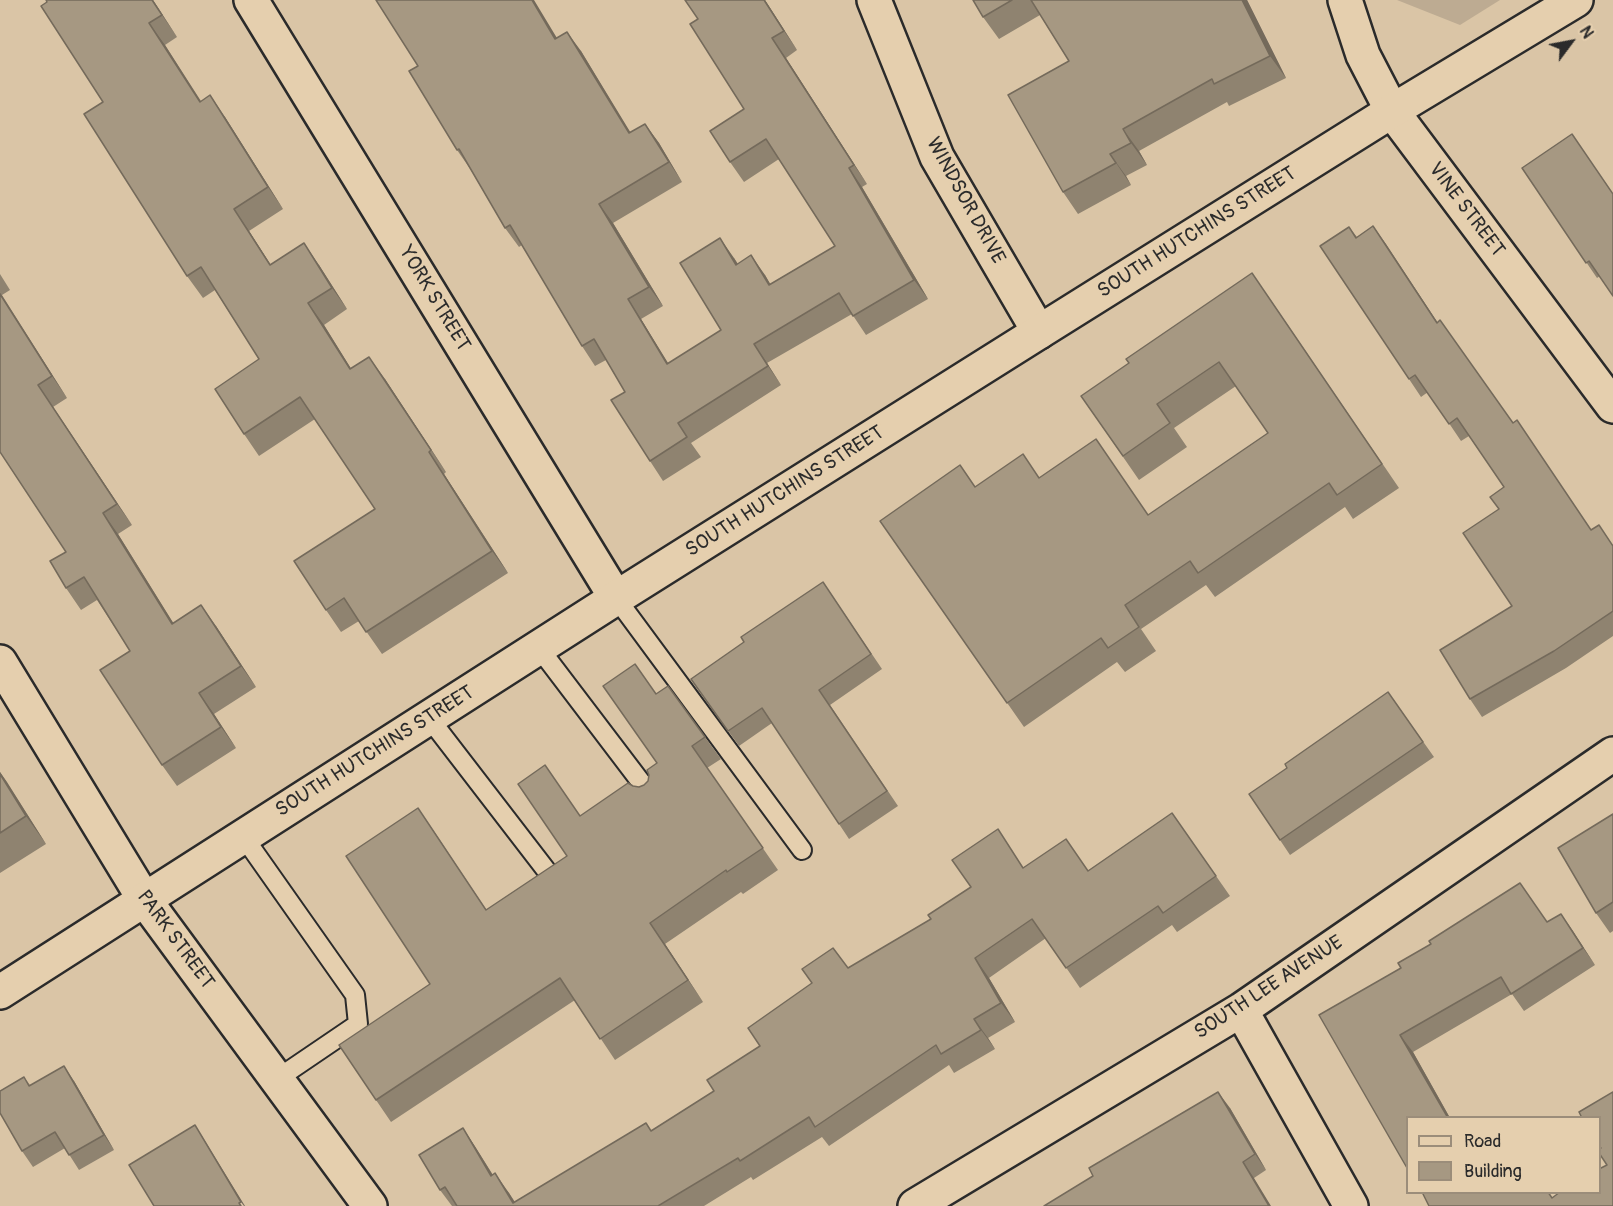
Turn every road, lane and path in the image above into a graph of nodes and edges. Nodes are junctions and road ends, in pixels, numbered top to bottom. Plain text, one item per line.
1 (251, 0) edge
2 (874, 0) edge
3 (1345, 0) edge
4 (1576, 0) edge
5 (1392, 111) junction
6 (1039, 332) junction
7 (1613, 406) edge
8 (616, 598) junction
9 (539, 648) junction
10 (0, 662) edge
11 (429, 718) junction
12 (1613, 754) edge
13 (653, 798) edge
14 (243, 836) junction
15 (802, 850) dead end
16 (546, 870) edge
17 (144, 899) junction
18 (0, 992) edge
19 (1241, 1010) junction
20 (277, 1079) junction
21 (370, 1206) edge
22 (915, 1206) edge
23 (1351, 1206) edge

1 - 8 street, YORK STREET
2 - 6 street, WINDSOR DRIVE
3 - 5 street, VINE STREET
4 - 5 street, SOUTH HUTCHINS STREET
5 - 6 street, SOUTH HUTCHINS STREET
5 - 7 street, VINE STREET
6 - 8 street, SOUTH HUTCHINS STREET
8 - 9 street, SOUTH HUTCHINS STREET
8 - 15 lane
9 - 11 street, SOUTH HUTCHINS STREET
9 - 13 lane
10 - 17 street, PARK STREET
11 - 14 street, SOUTH HUTCHINS STREET
11 - 16 lane
12 - 19 street, SOUTH LEE AVENUE
14 - 17 street, SOUTH HUTCHINS STREET
14 - 20 lane
17 - 18 street, SOUTH HUTCHINS STREET
17 - 20 street, PARK STREET
19 - 22 street, SOUTH LEE AVENUE
19 - 23 street
20 - 21 street, PARK STREET

